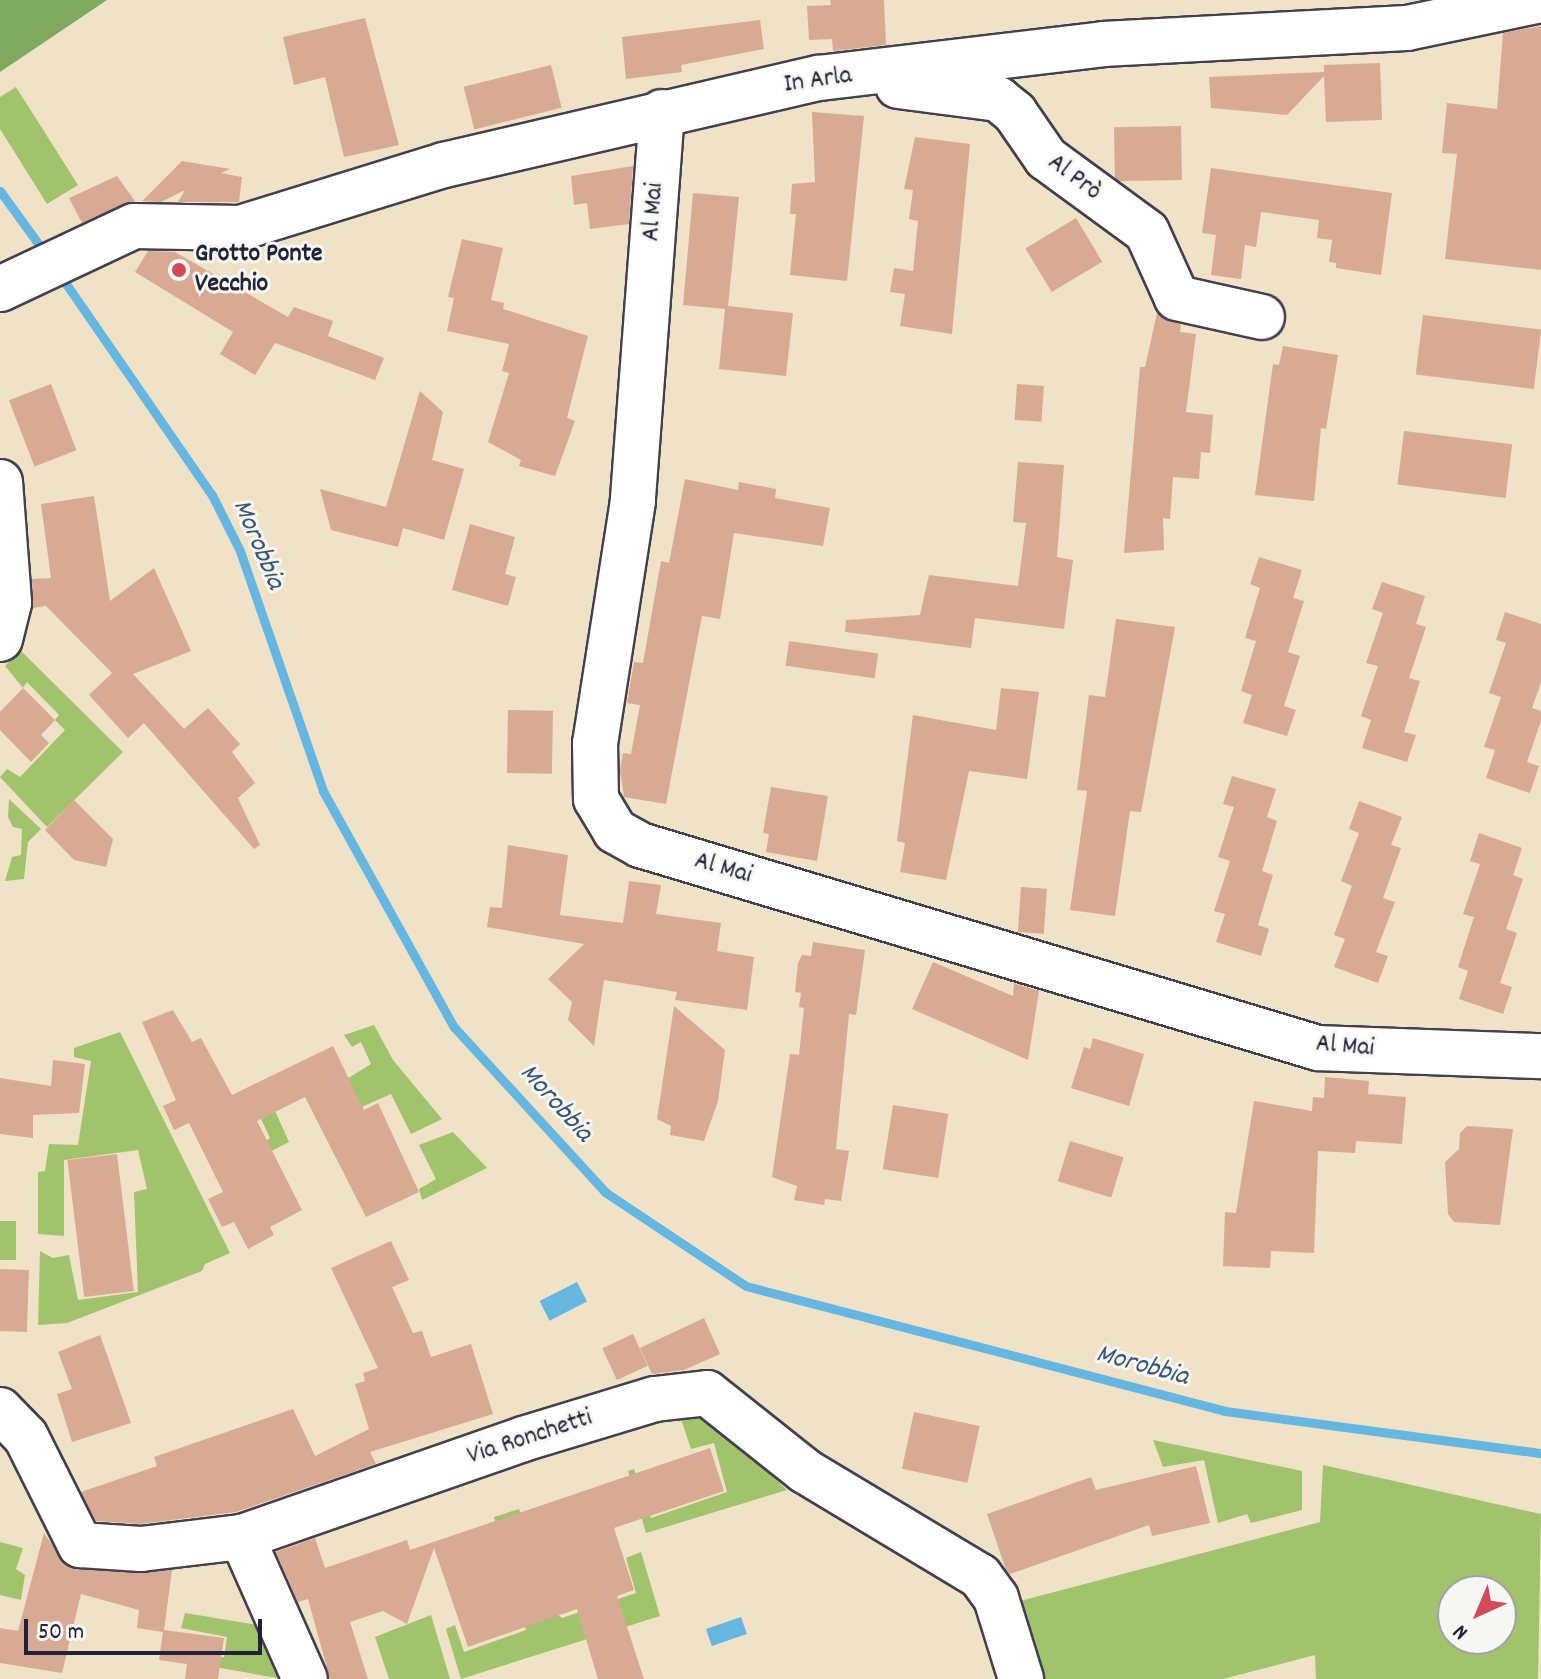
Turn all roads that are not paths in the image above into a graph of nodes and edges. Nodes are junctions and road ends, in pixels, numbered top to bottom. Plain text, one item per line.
1 (1541, 0) edge
2 (861, 75) junction
3 (662, 112) junction
4 (0, 289) edge
5 (1262, 317) dead end
6 (0, 482) edge
7 (0, 639) edge
8 (1541, 1056) edge
9 (0, 1410) edge
10 (242, 1537) junction
11 (305, 1679) edge
12 (1021, 1679) edge

1 - 2 street, In Arla
2 - 3 street, In Arla
2 - 5 street, Al Prò
3 - 4 street, In Arla
3 - 8 street, Al Mai
6 - 7 street
9 - 10 street, Via Ronchetti
10 - 11 street
10 - 12 street, Via Ronchetti

